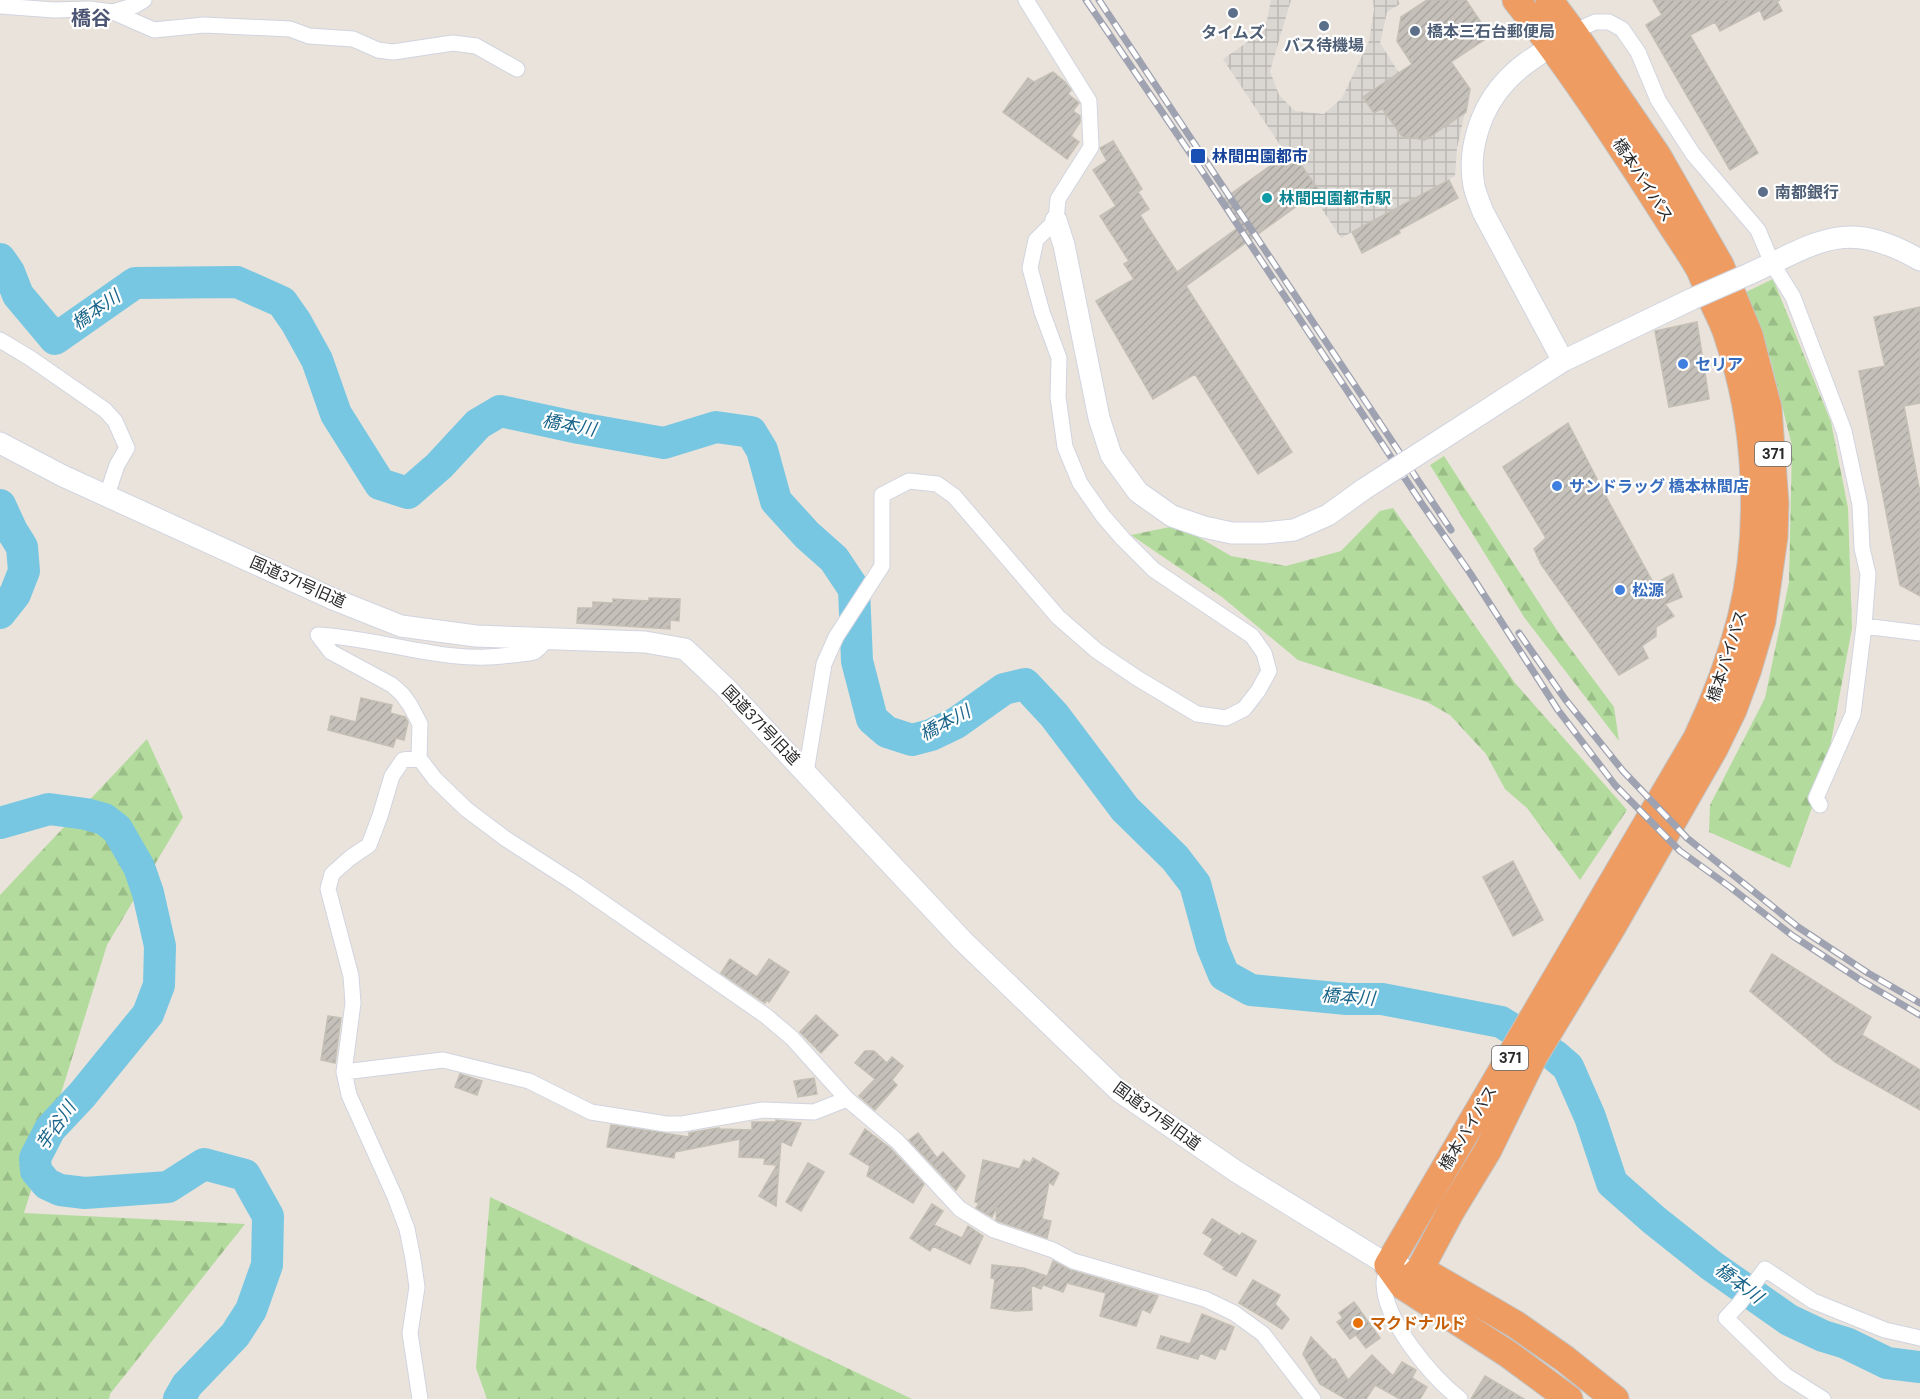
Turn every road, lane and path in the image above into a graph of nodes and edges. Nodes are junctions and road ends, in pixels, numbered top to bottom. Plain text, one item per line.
1 (144, 0) edge
2 (1026, 0) edge
3 (1516, 0) edge
4 (1549, 0) edge
5 (0, 6) edge
6 (113, 12) junction
7 (1563, 39) junction
8 (517, 69) dead end
9 (1056, 220) junction
10 (1920, 260) edge
11 (1772, 263) junction
12 (0, 340) edge
13 (1563, 361) junction
14 (0, 443) edge
15 (107, 495) junction
16 (1864, 626) junction
17 (1920, 633) edge
18 (548, 639) junction
19 (419, 758) junction
20 (806, 772) junction
21 (1821, 805) dead end
22 (1602, 924) junction
23 (344, 1072) junction
24 (847, 1098) junction
25 (1404, 1274) junction
26 (1920, 1338) edge
27 (420, 1399) edge
28 (1313, 1399) edge
29 (1461, 1399) edge
30 (1569, 1399) edge
31 (1615, 1399) edge
32 (1823, 1399) edge

1 - 6 street
2 - 9 street
3 - 7 highway, 橋本バイパス / 371
4 - 7 highway, 橋本バイパス / 371
5 - 6 street
6 - 8 street
7 - 11 street
7 - 13 street
7 - 22 highway, 橋本バイパス / 371
9 - 13 street, bridge
9 - 20 street
10 - 11 street
11 - 13 street, bridge
11 - 16 street
12 - 15 street
14 - 15 street, 国道371号旧道
15 - 18 street, 国道371号旧道
16 - 17 street
16 - 21 street
18 - 19 street
18 - 20 street, 国道371号旧道
19 - 23 street
19 - 24 street
20 - 25 street, 国道371号旧道
22 - 25 highway, 橋本バイパス / 371
22 - 25 highway, 橋本バイパス / 371
23 - 24 street
23 - 27 street
24 - 28 street
25 - 29 street
25 - 30 highway
25 - 31 highway
26 - 32 street

